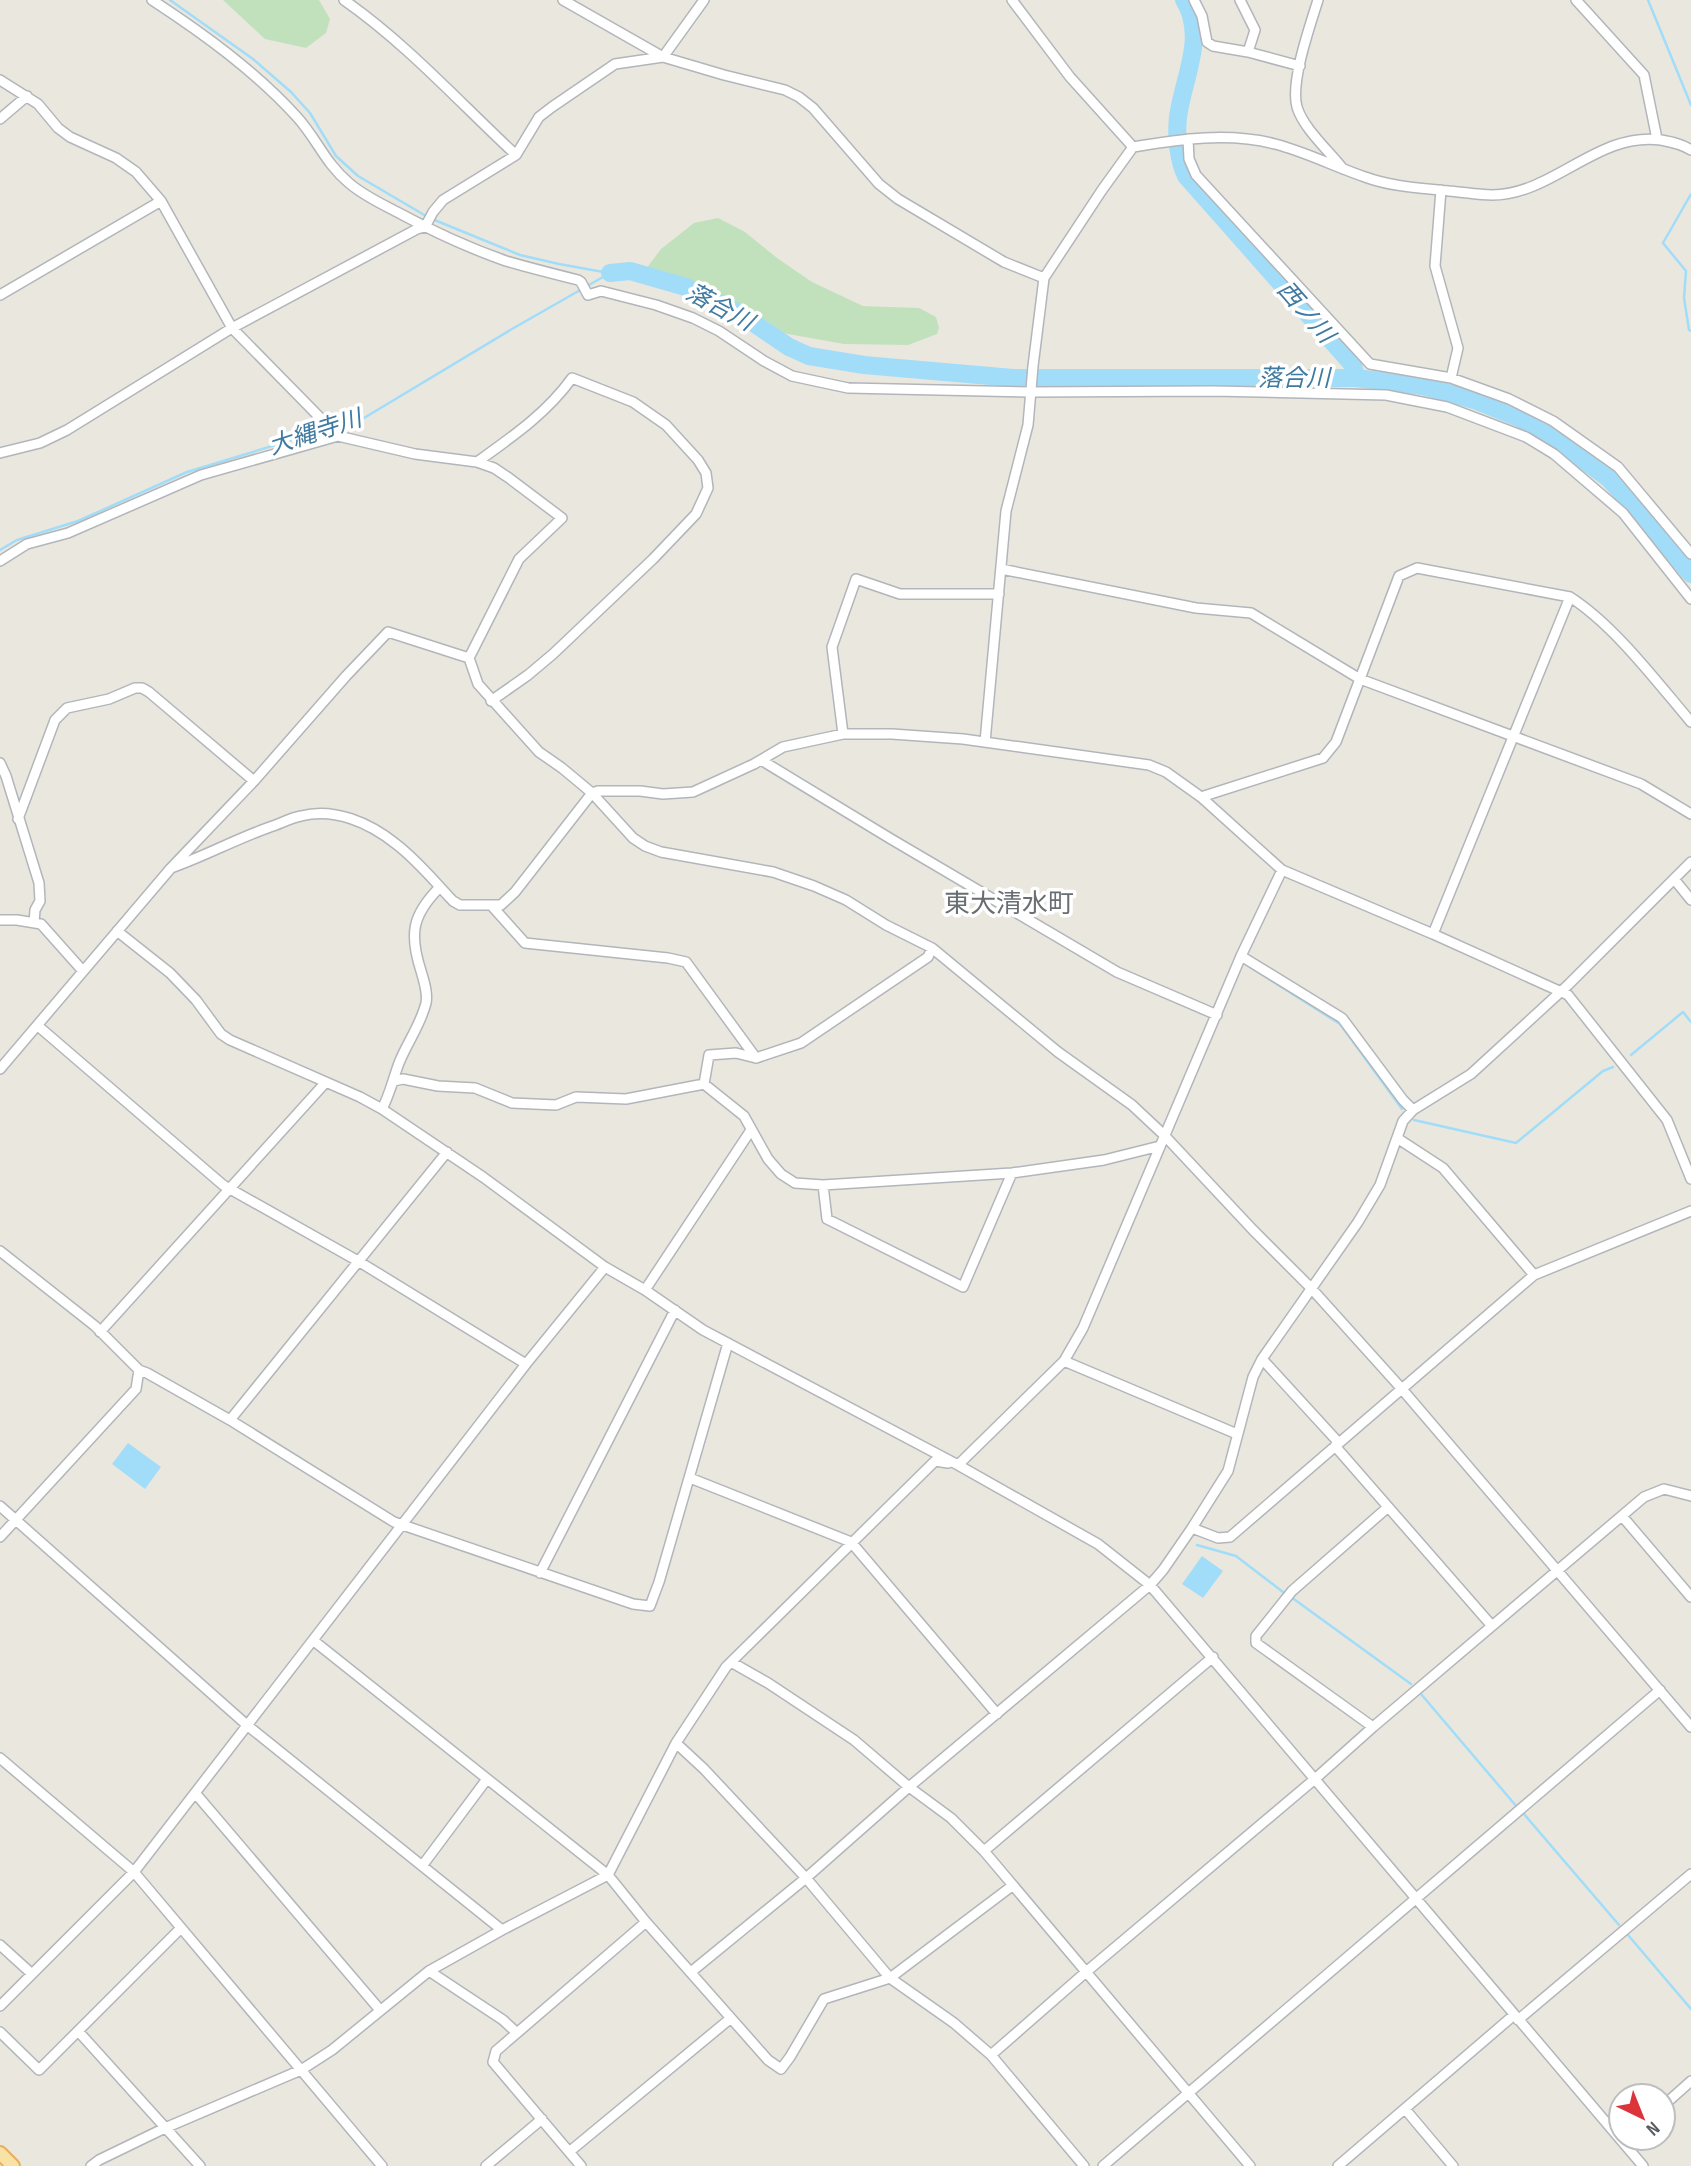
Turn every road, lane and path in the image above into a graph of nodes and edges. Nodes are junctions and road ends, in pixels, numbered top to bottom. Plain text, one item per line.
1 (152, 0) edge
2 (344, 0) edge
3 (563, 0) edge
4 (704, 0) edge
5 (1012, 0) edge
6 (1194, 0) edge
7 (1240, 0) edge
8 (1318, 0) edge
9 (1576, 0) edge
10 (1248, 52) junction
11 (663, 57) junction
12 (1300, 66) junction
13 (0, 80) edge
14 (27, 96) junction
15 (0, 119) edge
16 (1657, 139) junction
17 (1181, 140) junction
18 (1133, 146) junction
19 (1691, 150) edge
20 (516, 155) junction
21 (1344, 169) junction
22 (1441, 190) junction
23 (161, 201) junction
24 (425, 227) junction
25 (1044, 278) junction
26 (0, 295) edge
27 (232, 328) junction
28 (1451, 378) junction
29 (1031, 390) junction
30 (336, 435) junction
31 (0, 453) edge
32 (477, 462) junction
33 (1691, 554) edge
34 (0, 561) edge
35 (1001, 569) junction
36 (999, 594) junction
37 (1570, 597) junction
38 (1691, 599) edge
39 (469, 658) junction
40 (1360, 679) junction
41 (491, 701) junction
42 (1691, 722) edge
43 (842, 734) junction
44 (1513, 735) junction
45 (985, 742) junction
46 (761, 760) junction
47 (0, 763) edge
48 (254, 781) junction
49 (592, 793) junction
50 (1201, 797) junction
51 (1691, 814) edge
52 (18, 819) junction
53 (1691, 862) edge
54 (171, 869) junction
55 (1282, 870) junction
56 (1674, 879) junction
57 (440, 887) junction
58 (1691, 900) edge
59 (491, 905) junction
60 (0, 920) edge
61 (34, 923) junction
62 (117, 931) junction
63 (1433, 934) junction
64 (932, 948) junction
65 (1241, 956) junction
66 (82, 970) junction
67 (1562, 991) junction
68 (1217, 1015) junction
69 (38, 1026) junction
70 (756, 1058) junction
71 (0, 1069) edge
72 (327, 1082) junction
73 (394, 1082) junction
74 (704, 1084) junction
75 (382, 1109) junction
76 (1413, 1110) junction
77 (751, 1130) junction
78 (1164, 1135) junction
79 (1397, 1138) junction
80 (1160, 1146) junction
81 (447, 1152) junction
82 (1012, 1173) junction
83 (1691, 1179) edge
84 (823, 1185) junction
85 (231, 1189) junction
86 (1691, 1211) edge
87 (0, 1251) edge
88 (358, 1261) junction
89 (605, 1266) junction
90 (1534, 1275) junction
91 (1311, 1288) junction
92 (645, 1290) junction
93 (674, 1310) junction
94 (100, 1332) junction
95 (728, 1343) junction
96 (1262, 1359) junction
97 (1064, 1361) junction
98 (526, 1364) junction
99 (139, 1370) junction
100 (1401, 1388) junction
101 (230, 1420) junction
102 (1237, 1434) junction
103 (1337, 1445) junction
104 (958, 1465) junction
105 (690, 1478) junction
106 (1691, 1496) edge
107 (0, 1506) edge
108 (1387, 1508) junction
109 (1622, 1516) junction
110 (16, 1520) junction
111 (401, 1525) junction
112 (1192, 1528) junction
113 (0, 1538) edge
114 (851, 1542) junction
115 (1557, 1571) junction
116 (540, 1573) junction
117 (1150, 1585) junction
118 (1691, 1597) edge
119 (1492, 1626) junction
120 (314, 1641) junction
121 (1213, 1657) junction
122 (731, 1662) junction
123 (1660, 1690) junction
124 (997, 1714) junction
125 (248, 1726) junction
126 (1373, 1727) junction
127 (1691, 1727) edge
128 (676, 1743) junction
129 (0, 1758) edge
130 (487, 1779) junction
131 (1316, 1779) junction
132 (909, 1787) junction
133 (196, 1794) junction
134 (984, 1851) junction
135 (422, 1866) junction
136 (134, 1872) junction
137 (1691, 1874) edge
138 (608, 1875) junction
139 (806, 1878) junction
140 (1013, 1886) junction
141 (1416, 1899) junction
142 (646, 1922) junction
143 (181, 1928) junction
144 (502, 1930) junction
145 (0, 1945) edge
146 (429, 1971) junction
147 (691, 1972) junction
148 (1086, 1972) junction
149 (32, 1974) junction
150 (890, 1978) junction
151 (0, 2007) edge
152 (380, 2010) junction
153 (1516, 2017) junction
154 (731, 2018) junction
155 (78, 2031) junction
156 (0, 2032) edge
157 (517, 2033) junction
158 (991, 2055) junction
159 (301, 2070) junction
160 (1691, 2081) edge
161 (1189, 2094) junction
162 (1677, 2094) edge
163 (1405, 2109) junction
164 (542, 2119) junction
165 (1607, 2120) edge
166 (165, 2128) junction
167 (569, 2152) junction
168 (0, 2153) edge
169 (13, 2166) edge
170 (91, 2166) edge
171 (200, 2166) edge
172 (382, 2166) edge
173 (486, 2166) edge
174 (581, 2166) edge
175 (1084, 2166) edge
176 (1103, 2166) edge
177 (1250, 2166) edge
178 (1338, 2166) edge
179 (1453, 2166) edge

1 - 24 street
2 - 20 street
3 - 11 street
4 - 11 street
5 - 18 street
6 - 10 street
7 - 10 street
8 - 12 street
9 - 16 street
10 - 12 street
11 - 20 street
11 - 25 street
12 - 21 street
13 - 14 street
14 - 15 street
14 - 23 street
16 - 19 street
16 - 22 street
17 - 18 street
17 - 21 street
17 - 28 street
18 - 25 street
20 - 24 street
21 - 22 street
22 - 28 street
23 - 26 street
23 - 27 street
24 - 27 street
24 - 29 street
25 - 29 street
27 - 30 street
27 - 31 street
28 - 33 street
29 - 35 street
29 - 38 street
30 - 32 street
30 - 34 street
32 - 39 street
32 - 41 street
35 - 36 street
35 - 40 street
36 - 43 street
36 - 45 street
37 - 40 street
37 - 42 street
37 - 44 street
39 - 41 street
39 - 48 street
40 - 44 street
40 - 50 street
41 - 49 street
43 - 45 street
43 - 46 street
44 - 51 street
44 - 63 street
45 - 50 street
46 - 49 street
46 - 68 street
47 - 52 street
48 - 52 street
48 - 54 street
49 - 59 street
49 - 64 street
50 - 55 street
52 - 61 street
53 - 56 street
54 - 57 street
54 - 62 street
55 - 63 street
55 - 65 street
56 - 58 street
56 - 67 street
57 - 59 street
57 - 73 street
59 - 70 street
60 - 61 street
61 - 66 street
62 - 66 street
62 - 72 street
63 - 67 street
64 - 70 street
64 - 78 street
65 - 68 street
65 - 76 street
66 - 69 street
67 - 76 street
67 - 83 street
68 - 78 street
69 - 71 street
69 - 85 street
70 - 74 street
72 - 75 street
72 - 85 street
73 - 74 street
73 - 75 street
74 - 77 street
75 - 81 street
76 - 79 street
77 - 84 street
77 - 92 street
78 - 80 street
78 - 91 street
79 - 90 street
79 - 91 street
80 - 82 street
80 - 97 street
81 - 88 street
81 - 89 street
82 - 84 street
82 - 84 street
85 - 88 street
85 - 94 street
86 - 90 street
87 - 94 street
88 - 98 street
88 - 101 street
89 - 92 street
89 - 98 street
90 - 100 street
91 - 96 street
91 - 100 street
92 - 93 street
93 - 95 street
93 - 116 street
94 - 99 street
95 - 104 street
95 - 105 street
96 - 102 street
96 - 103 street
97 - 102 street
97 - 104 street
98 - 111 street
99 - 101 street
99 - 110 street
100 - 103 street
100 - 115 street
101 - 111 street
102 - 112 street
103 - 108 street
103 - 112 street
104 - 114 street
104 - 117 street
105 - 114 street
105 - 116 street
106 - 109 street
107 - 110 street
108 - 119 street
108 - 126 street
109 - 115 street
109 - 118 street
110 - 113 street
110 - 125 street
111 - 116 street
111 - 120 street
112 - 117 street
114 - 122 street
114 - 124 street
115 - 119 street
115 - 123 street
117 - 121 street
117 - 124 street
119 - 126 street
120 - 125 street
120 - 130 street
121 - 131 street
121 - 134 street
122 - 128 street
122 - 132 street
123 - 127 street
123 - 141 street
124 - 132 street
125 - 133 street
125 - 135 street
126 - 131 street
128 - 138 street
128 - 139 street
129 - 136 street
130 - 135 street
130 - 138 street
131 - 141 street
131 - 148 street
132 - 134 street
132 - 139 street
133 - 136 street
133 - 152 street
134 - 140 street
135 - 144 street
136 - 143 street
136 - 149 street
137 - 153 street
138 - 142 street
138 - 144 street
139 - 147 street
139 - 150 street
140 - 148 street
140 - 150 street
141 - 153 street
141 - 161 street
142 - 147 street
142 - 157 street
143 - 155 street
143 - 159 street
144 - 146 street
145 - 149 street
146 - 152 street
146 - 157 street
147 - 154 street
148 - 158 street
148 - 161 street
149 - 151 street
150 - 154 street
150 - 158 street
152 - 159 street
153 - 163 street
153 - 165 street
154 - 167 street
155 - 156 street
155 - 166 street
157 - 164 street
158 - 175 street
159 - 166 street
159 - 172 street
160 - 162 street
161 - 176 street
161 - 177 street
163 - 178 street
163 - 179 street
164 - 167 street
164 - 173 street
166 - 170 street
166 - 171 street
167 - 174 street
168 - 169 main road

